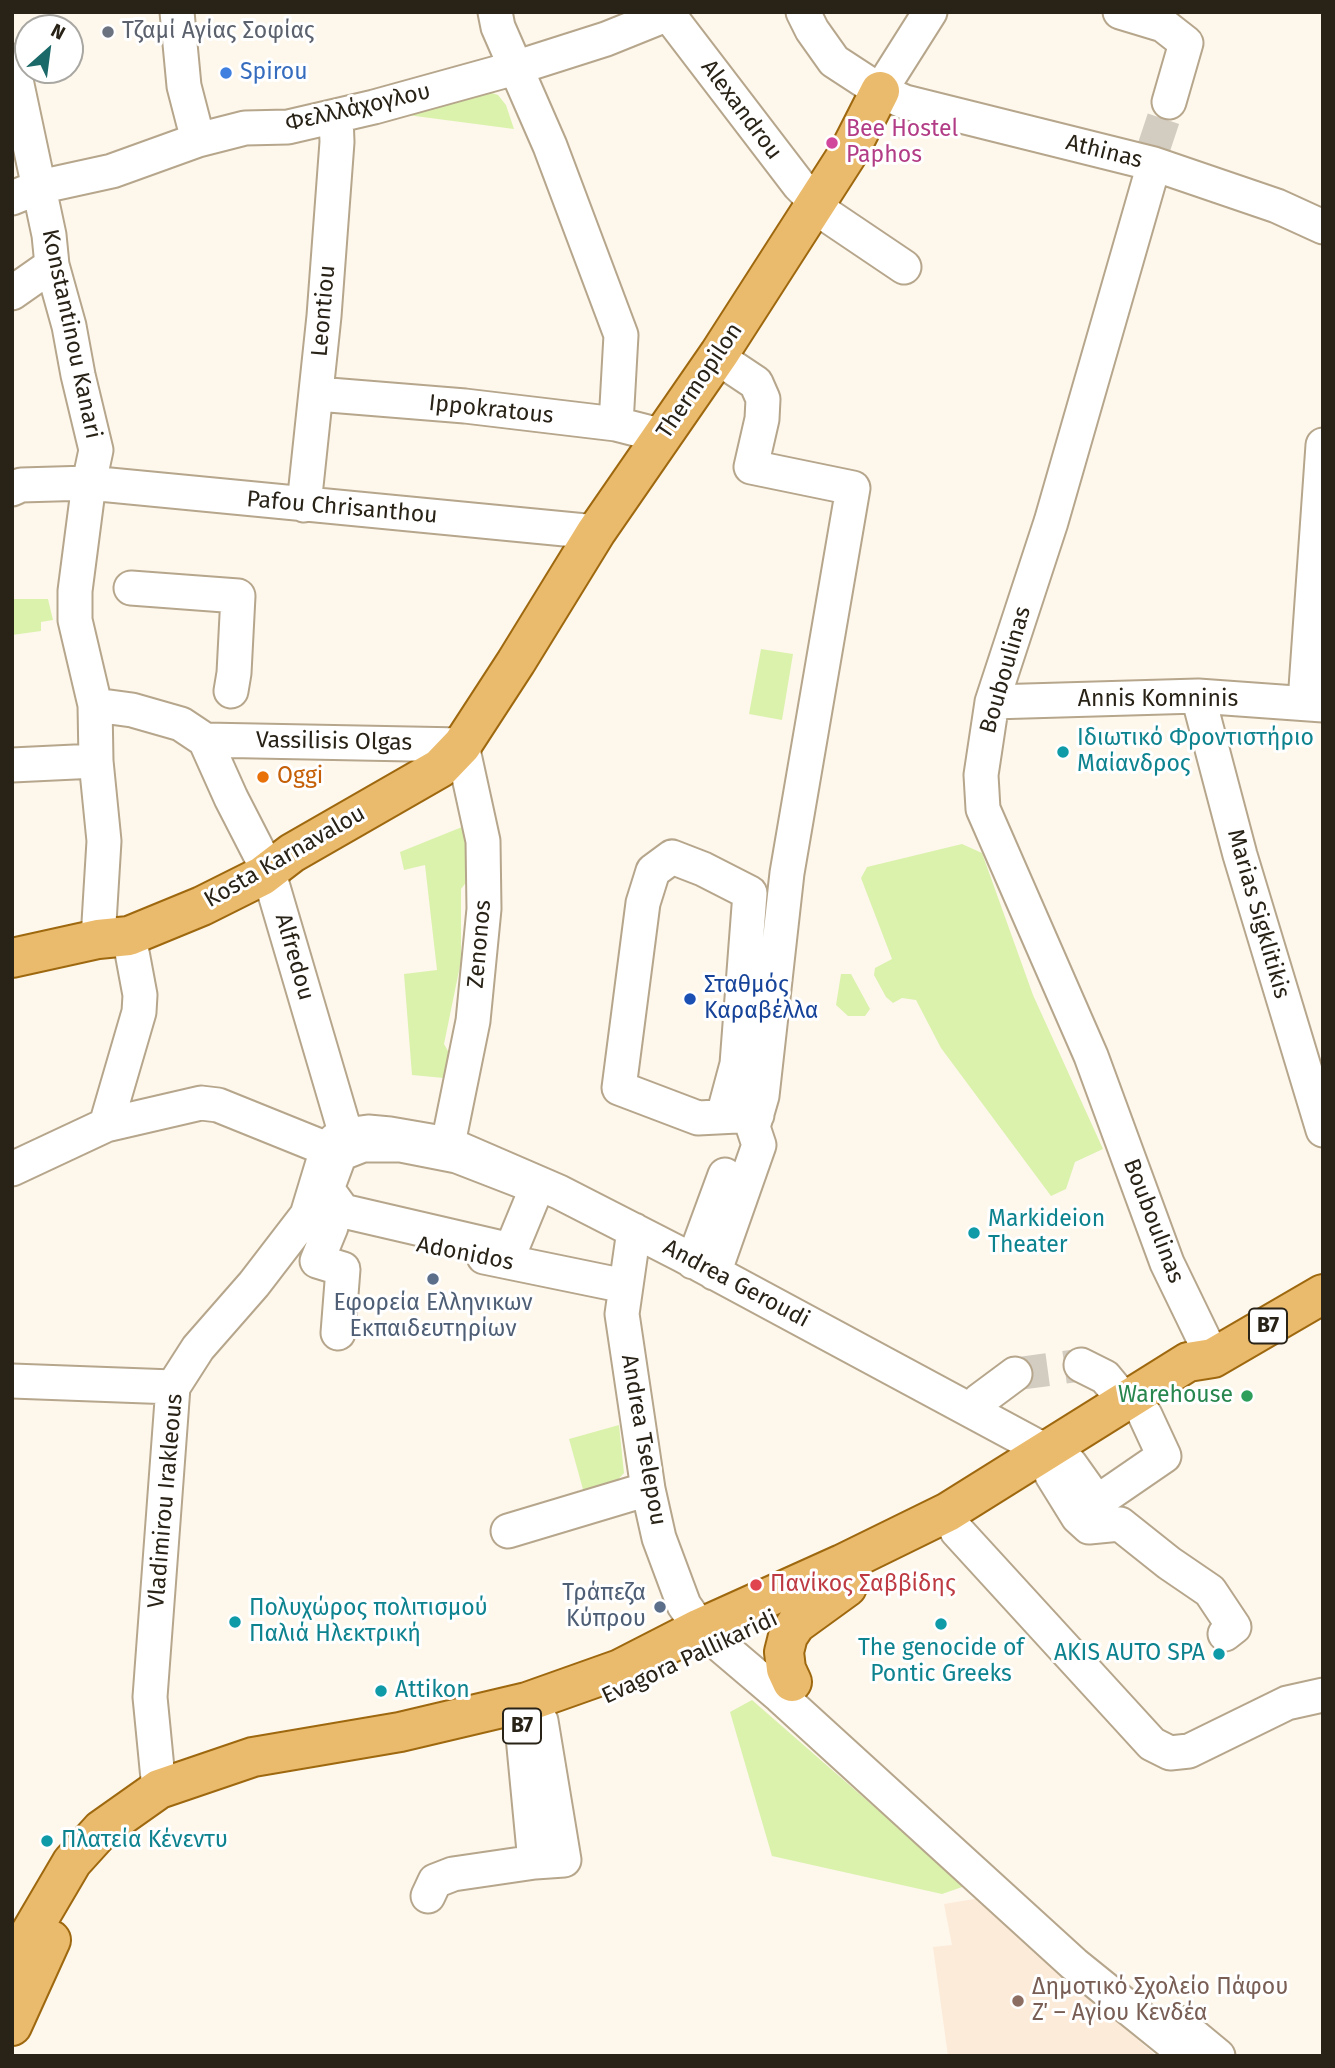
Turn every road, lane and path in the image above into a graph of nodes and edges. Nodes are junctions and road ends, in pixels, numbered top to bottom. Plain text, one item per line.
1 (177, 12) edge
2 (495, 12) edge
3 (803, 12) edge
4 (930, 12) edge
5 (1120, 12) edge
6 (671, 13) edge
7 (12, 61) edge
8 (515, 68) junction
9 (880, 91) junction
10 (1169, 102) tunnel mouth
11 (336, 116) junction
12 (198, 141) junction
13 (1154, 164) junction
14 (25, 193) edge
15 (816, 205) junction
16 (1323, 227) edge
17 (52, 265) junction
18 (904, 268) dead end
19 (12, 293) edge
20 (717, 357) junction
21 (317, 394) junction
22 (616, 424) junction
23 (663, 436) junction
24 (1323, 445) edge
25 (89, 483) junction
26 (12, 489) edge
27 (304, 505) junction
28 (596, 532) junction
29 (77, 584) junction
30 (231, 691) dead end
31 (1198, 696) junction
32 (992, 702) junction
33 (1314, 703) edge
34 (95, 705) junction
35 (205, 740) junction
36 (462, 745) junction
37 (96, 761) junction
38 (12, 765) edge
39 (268, 870) junction
40 (113, 937) junction
41 (12, 958) edge
42 (745, 1119) junction
43 (106, 1125) junction
44 (1323, 1130) edge
45 (337, 1142) junction
46 (449, 1144) junction
47 (12, 1169) edge
48 (327, 1218) junction
49 (634, 1230) junction
50 (696, 1263) junction
51 (625, 1286) junction
52 (1323, 1294) edge
53 (338, 1333) dead end
54 (1213, 1358) junction
55 (1081, 1365) tunnel mouth
56 (1016, 1374) tunnel mouth
57 (12, 1381) edge
58 (173, 1387) junction
59 (1135, 1408) junction
60 (970, 1410) junction
61 (1056, 1464) junction
62 (648, 1489) junction
63 (508, 1531) dead end
64 (957, 1531) junction
65 (847, 1587) junction
66 (1225, 1634) dead end
67 (720, 1636) junction
68 (792, 1682) junction
69 (1323, 1695) edge
70 (531, 1724) junction
71 (159, 1789) junction
72 (428, 1896) dead end
73 (12, 1964) edge
74 (12, 2026) edge
75 (1188, 2056) edge
76 (1218, 2056) edge

1 - 12 street
2 - 8 street
3 - 9 street, Athinas
4 - 9 street, Thermopilon
5 - 10 street
6 - 8 street, Φελλλάχογλου
6 - 15 street, Alexandrou
7 - 14 street, Konstantinou Kanari
8 - 11 street, Φελλλάχογλου
8 - 22 street
9 - 13 street, Athinas
9 - 15 main road, Thermopilon
11 - 12 street, Φελλλάχογλου
11 - 21 street, Leontiou
12 - 14 street, Φελλλάχογλου
13 - 16 street, Athinas
13 - 32 street, Bouboulinas
14 - 17 street, Konstantinou Kanari
15 - 18 street, Alexandrou
15 - 20 main road, Thermopilon
17 - 19 street
17 - 25 street, Konstantinou Kanari
20 - 23 main road, Thermopilon
20 - 42 street
21 - 22 street, Ippokratous
21 - 27 street, Leontiou
22 - 23 street, Ippokratous
23 - 28 main road, Thermopilon
24 - 33 street
25 - 26 street, Pafou Chrisanthou
25 - 27 street, Pafou Chrisanthou
25 - 29 street, Konstantinou Kanari
27 - 28 street, Pafou Chrisanthou
28 - 36 main road, Thermopilon
29 - 30 street
29 - 34 street, Konstantinou Kanari
31 - 32 street, Annis Komninis
31 - 33 street, Annis Komninis
31 - 44 street, Marias Sigklitikis
32 - 54 street, Bouboulinas
34 - 35 street
34 - 37 street, Konstantinou Kanari
35 - 36 street, Vassilisis Olgas
35 - 39 street, Alfredou
36 - 39 main road, Kosta Karnavalou
36 - 46 street, Zenonos
37 - 38 street
37 - 40 street, Konstantinou Kanari
39 - 40 main road, Kosta Karnavalou
39 - 45 street, Alfredou
40 - 41 main road, Kosta Karnavalou
40 - 43 street, Konstantinou Kanari
42 - 42 street
42 - 50 street
43 - 45 street
43 - 47 street
45 - 46 street, Andrea Geroudi
45 - 48 street
46 - 49 street, Andrea Geroudi
48 - 48 street
48 - 51 street, Adonidos
48 - 53 street
48 - 58 street, Vladimirou Irakleous
49 - 50 street, Andrea Geroudi
49 - 51 street, Andrea Tselepou
50 - 51 street
50 - 60 street, Andrea Geroudi
51 - 62 street, Andrea Tselepou
52 - 54 main road, Evagora Pallikaridi / B7
54 - 59 main road, Evagora Pallikaridi / B7
55 - 59 street
56 - 60 street
57 - 58 street
58 - 71 street, Vladimirou Irakleous
59 - 61 main road, Evagora Pallikaridi / B7
59 - 61 street
60 - 61 street, Andrea Geroudi
61 - 64 main road, Evagora Pallikaridi / B7
61 - 66 street
61 - 67 main road, Evagora Pallikaridi / B7
62 - 63 street
62 - 67 street, Andrea Tselepou
64 - 65 main road, Evagora Pallikaridi / B7
64 - 69 street
65 - 67 main road, Evagora Pallikaridi / B7
65 - 68 main road
67 - 68 street
67 - 70 main road, Evagora Pallikaridi / B7
67 - 71 main road, Evagora Pallikaridi / B7
67 - 75 street
68 - 76 street
70 - 72 street
70 - 74 main road, Evagora Pallikaridi / B7
71 - 73 main road, Evagora Pallikaridi / B7

